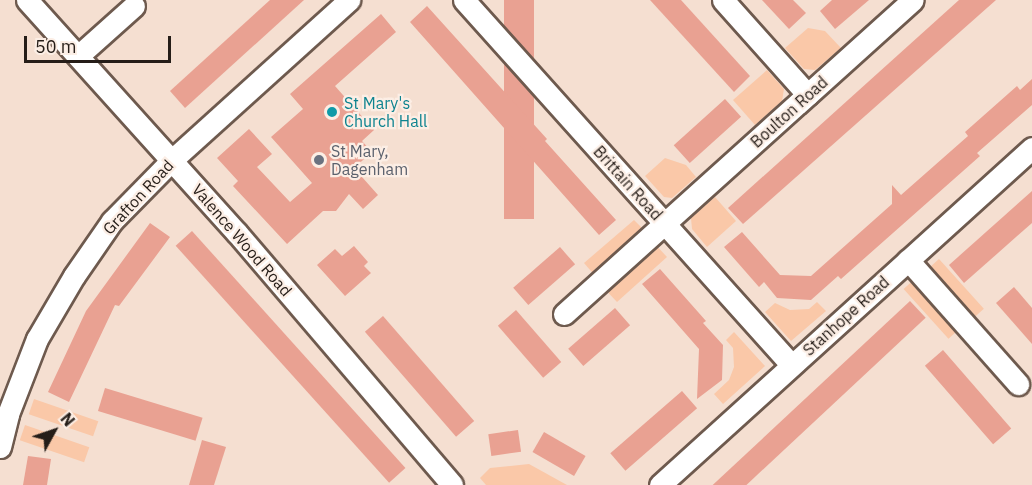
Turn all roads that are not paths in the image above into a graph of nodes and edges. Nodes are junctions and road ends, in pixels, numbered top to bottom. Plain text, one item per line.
1 (27, 0) edge
2 (350, 0) edge
3 (464, 0) edge
4 (723, 0) edge
5 (913, 0) edge
6 (134, 6) dead end
7 (78, 56) junction
8 (808, 95) junction
9 (1032, 148) edge
10 (172, 160) junction
11 (665, 225) junction
12 (908, 260) junction
13 (564, 314) dead end
14 (791, 366) junction
15 (1018, 384) dead end
16 (0, 447) edge
17 (452, 485) edge
18 (660, 485) edge

1 - 7 street, Valence Wood Road
2 - 10 street, Grafton Road
3 - 11 street, Brittain Road
4 - 8 street
5 - 8 street, Boulton Road
6 - 7 street
7 - 10 street, Valence Wood Road
8 - 11 street, Boulton Road
9 - 12 street, Stanhope Road
10 - 16 street, Grafton Road
10 - 17 street, Valence Wood Road
11 - 13 street, Boulton Road
11 - 14 street, Brittain Road
12 - 14 street, Stanhope Road
12 - 15 street
14 - 18 street, Stanhope Road

